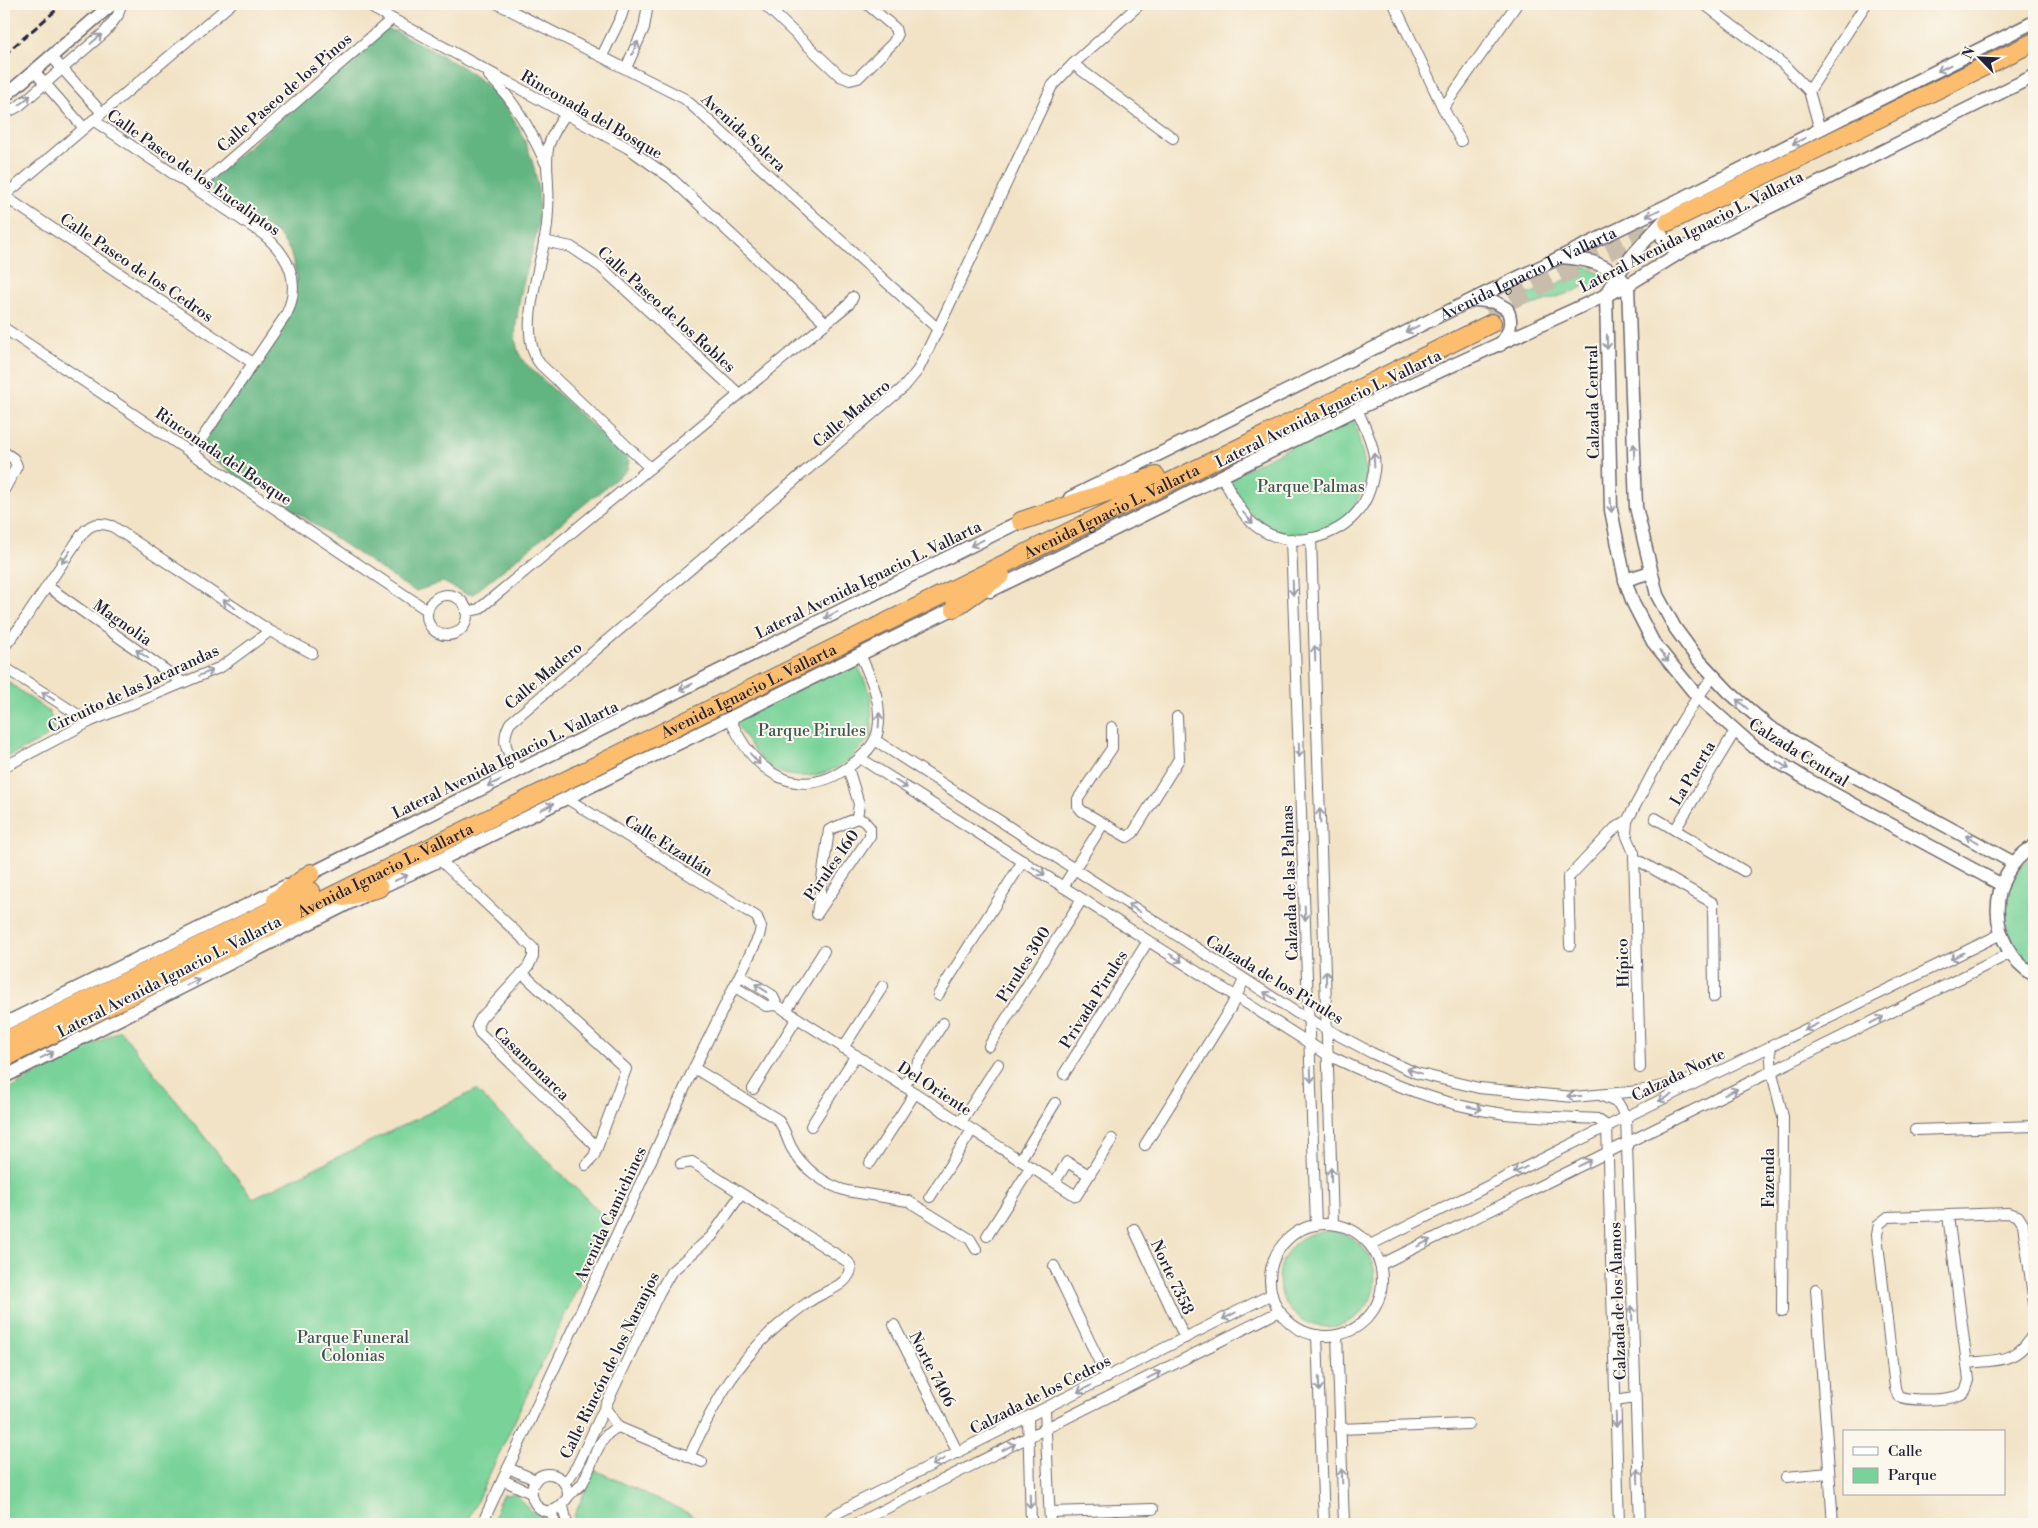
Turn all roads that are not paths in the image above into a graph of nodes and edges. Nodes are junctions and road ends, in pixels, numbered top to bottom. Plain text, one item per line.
1 (112, 4) edge
2 (122, 4) edge
3 (231, 4) edge
4 (365, 4) edge
5 (498, 4) edge
6 (625, 4) edge
7 (648, 4) edge
8 (764, 4) edge
9 (867, 4) edge
10 (1140, 4) edge
11 (1394, 4) edge
12 (1517, 4) edge
13 (1866, 4) edge
14 (1710, 6) edge
15 (392, 19) junction
16 (2034, 22) edge
17 (2034, 42) edge
18 (2034, 55) edge
19 (51, 56) junction
20 (602, 56) junction
21 (1073, 64) junction
22 (480, 67) junction
23 (62, 68) junction
24 (626, 68) junction
25 (34, 70) junction
26 (2034, 76) edge
27 (45, 83) junction
28 (1809, 91) junction
29 (4, 97) edge
30 (1443, 108) junction
31 (102, 113) junction
32 (4, 114) edge
33 (566, 114) junction
34 (93, 120) junction
35 (84, 128) junction
36 (1820, 130) junction
37 (1173, 138) dead end
38 (1461, 141) dead end
39 (546, 164) junction
40 (196, 189) junction
41 (1689, 195) junction
42 (4, 196) edge
43 (1667, 227) junction
44 (544, 241) junction
45 (1689, 247) junction
46 (1561, 257) junction
47 (1617, 274) junction
48 (1628, 285) junction
49 (1606, 294) junction
50 (852, 297) dead end
51 (1473, 300) junction
52 (826, 323) junction
53 (4, 328) edge
54 (938, 330) junction
55 (1500, 345) junction
56 (253, 363) junction
57 (739, 394) junction
58 (1357, 409) junction
59 (4, 452) edge
60 (192, 453) junction
61 (650, 468) junction
62 (1156, 476) junction
63 (1222, 477) junction
64 (4, 490) edge
65 (1021, 521) junction
66 (1311, 538) junction
67 (1291, 539) junction
68 (1049, 542) junction
69 (1652, 572) junction
70 (1625, 580) junction
71 (47, 586) junction
72 (954, 608) junction
73 (428, 610) junction
74 (466, 612) junction
75 (270, 631) junction
76 (4, 647) edge
77 (312, 653) dead end
78 (860, 654) junction
79 (4, 668) edge
80 (1714, 676) junction
81 (182, 682) junction
82 (1697, 696) junction
83 (1177, 717) dead end
84 (730, 718) junction
85 (89, 722) junction
86 (1112, 727) dead end
87 (1735, 731) junction
88 (875, 740) junction
89 (860, 758) junction
90 (4, 767) edge
91 (848, 768) junction
92 (518, 771) junction
93 (1319, 786) junction
94 (1300, 787) junction
95 (566, 798) junction
96 (857, 818) junction
97 (1655, 818) dead end
98 (1627, 821) junction
99 (1103, 824) junction
100 (1675, 830) junction
101 (2034, 846) edge
102 (1634, 858) junction
103 (440, 860) junction
104 (1023, 862) junction
105 (2014, 863) junction
106 (1074, 869) junction
107 (1744, 872) dead end
108 (311, 873) junction
109 (2002, 885) junction
110 (1063, 887) junction
111 (379, 888) junction
112 (1082, 898) junction
113 (308, 907) junction
114 (757, 917) joint
115 (239, 927) junction
116 (2001, 934) junction
117 (1148, 941) junction
118 (1570, 945) dead end
119 (824, 952) dead end
120 (2010, 953) junction
121 (522, 973) junction
122 (2034, 975) edge
123 (741, 976) junction
124 (1244, 980) junction
125 (884, 986) dead end
126 (735, 987) junction
127 (938, 994) dead end
128 (1236, 997) junction
129 (1714, 997) dead end
130 (777, 1005) junction
131 (786, 1011) junction
132 (798, 1018) junction
133 (1309, 1020) junction
134 (943, 1023) dead end
135 (4, 1024) edge
136 (1327, 1029) junction
137 (4, 1041) edge
138 (1310, 1044) junction
139 (989, 1046) dead end
140 (1770, 1047) junction
141 (843, 1048) junction
142 (1328, 1055) junction
143 (856, 1056) junction
144 (4, 1058) edge
145 (998, 1064) dead end
146 (694, 1068) junction
147 (1640, 1068) dead end
148 (1772, 1073) junction
149 (1064, 1074) dead end
150 (4, 1076) edge
151 (1708, 1076) junction
152 (904, 1086) junction
153 (753, 1089) dead end
154 (915, 1093) junction
155 (1596, 1096) junction
156 (1055, 1103) dead end
157 (1626, 1117) junction
158 (961, 1122) junction
159 (811, 1126) dead end
160 (1608, 1126) junction
161 (2034, 1126) edge
162 (972, 1130) junction
163 (1914, 1130) dead end
164 (1112, 1139) dead end
165 (1626, 1142) junction
166 (1145, 1145) dead end
167 (597, 1147) junction
168 (1608, 1151) junction
169 (1020, 1160) junction
170 (870, 1163) dead end
171 (681, 1164) dead end
172 (586, 1165) dead end
173 (1030, 1167) junction
174 (1089, 1176) junction
175 (1055, 1182) junction
176 (741, 1194) junction
177 (930, 1197) dead end
178 (1948, 1215) junction
179 (1333, 1224) junction
180 (1316, 1225) junction
181 (1134, 1229) dead end
182 (987, 1236) dead end
183 (1370, 1245) junction
184 (976, 1249) dead end
185 (1380, 1265) junction
186 (1054, 1266) dead end
187 (1816, 1289) dead end
188 (1272, 1294) junction
189 (2034, 1296) edge
190 (1280, 1311) junction
191 (1782, 1311) dead end
192 (894, 1325) dead end
193 (2034, 1332) edge
194 (1336, 1335) junction
195 (1317, 1336) junction
196 (1185, 1338) junction
197 (1967, 1363) junction
198 (1107, 1378) junction
199 (1635, 1398) junction
200 (1616, 1401) junction
201 (606, 1409) junction
202 (1045, 1409) junction
203 (1028, 1417) junction
204 (1468, 1424) dead end
205 (618, 1426) junction
206 (1340, 1428) junction
207 (1046, 1429) junction
208 (1029, 1438) junction
209 (974, 1444) junction
210 (585, 1448) junction
211 (958, 1452) junction
212 (596, 1453) junction
213 (689, 1456) junction
214 (985, 1459) junction
215 (702, 1462) dead end
216 (508, 1468) junction
217 (1829, 1473) junction
218 (1786, 1477) dead end
219 (503, 1480) junction
220 (536, 1480) junction
221 (564, 1480) junction
222 (532, 1493) junction
223 (568, 1496) junction
224 (562, 1506) junction
225 (1153, 1510) dead end
226 (551, 1511) junction
227 (1050, 1512) junction
228 (482, 1524) edge
229 (555, 1524) edge
230 (568, 1524) edge
231 (823, 1524) edge
232 (856, 1524) edge
233 (1031, 1524) edge
234 (1050, 1524) edge
235 (1324, 1524) edge
236 (1344, 1524) edge
237 (1619, 1524) edge
238 (1640, 1524) edge
239 (1833, 1524) edge

1 - 19 street
23 -> 2 street
3 - 31 street
4 - 15 street, Rinconada del Bosque
5 - 20 street, Avenida Solera
6 - 20 street
24 -> 7 street
8 - 9 street
10 - 21 street, Calle Madero
11 - 30 street
12 - 30 street
13 - 28 street
14 - 28 street
15 - 22 street, Rinconada del Bosque
15 - 40 street, Calle Paseo de los Pinos
16 -> 36 street, Avenida Ignacio L. Vallarta
17 - 43 highway
18 - 43 highway
19 - 23 street, Calle Paseo de los Eucaliptos
19 - 25 street
20 - 24 street, Avenida Solera
21 - 37 street
21 - 54 street, Calle Madero
22 - 33 street, Rinconada del Bosque
22 - 39 street
23 - 27 street
23 - 31 street, Calle Paseo de los Eucaliptos
24 - 54 street, Avenida Solera
25 - 27 street, Calle Paseo de los Eucaliptos
25 - 29 street
26 - 45 street, Lateral Avenida Ignacio L. Vallarta
32 -> 27 street
27 - 35 street, Calle Paseo de los Eucaliptos
28 - 36 street
30 - 38 street
31 - 34 street
33 - 39 street
33 - 52 street, Rinconada del Bosque
34 - 35 street
34 - 40 street, Calle Paseo de los Eucaliptos
35 - 42 street
36 -> 41 street, Avenida Ignacio L. Vallarta
39 - 44 street
40 - 56 street, Calle Paseo de los Eucaliptos
41 - 43 street
41 -> 46 street, Avenida Ignacio L. Vallarta
42 - 56 street, Calle Paseo de los Cedros
43 - 45 street
43 - 47 street
44 - 57 street, Calle Paseo de los Robles
44 - 61 street
45 - 48 street, Lateral Avenida Ignacio L. Vallarta
46 - 47 street
46 - 51 street, Avenida Ignacio L. Vallarta
47 - 48 street
47 - 49 street
48 - 49 street, Lateral Avenida Ignacio L. Vallarta
69 -> 48 street, Calzada Central
49 - 55 street, Lateral Avenida Ignacio L. Vallarta
49 -> 70 street, Calzada Central
50 - 52 street
51 - 55 street
51 -> 65 street, Avenida Ignacio L. Vallarta
52 - 57 street
53 - 60 street, Rinconada del Bosque
54 - 92 street, Calle Madero
55 - 58 street, Lateral Avenida Ignacio L. Vallarta
56 - 60 street, Calle Paseo de los Eucaliptos
57 - 61 street
58 - 63 street, Lateral Avenida Ignacio L. Vallarta
66 -> 58 street
59 - 64 street
60 - 73 street, Rinconada del Bosque
61 - 74 street
62 - 65 highway
62 - 68 highway, Avenida Ignacio L. Vallarta
62 - 115 highway, Avenida Ignacio L. Vallarta
63 -> 67 street
63 - 72 street, Lateral Avenida Ignacio L. Vallarta
65 -> 92 street, Lateral Avenida Ignacio L. Vallarta
66 - 67 street
93 -> 66 street, Calzada de las Palmas
67 -> 94 street, Calzada de las Palmas
68 - 72 highway
68 - 113 highway, Avenida Ignacio L. Vallarta
69 - 70 street
69 - 80 street, Calzada Central
70 -> 82 street, Calzada Central
75 -> 71 street
71 - 76 street
81 -> 71 street, Magnolia
72 - 78 street, Lateral Avenida Ignacio L. Vallarta
73 - 74 street
73 - 74 street
75 - 77 street
81 -> 75 street, Circuito de las Jacarandas
78 - 84 street, Lateral Avenida Ignacio L. Vallarta
88 -> 78 street
85 -> 79 street
80 - 82 street
105 -> 80 street, Calzada Central
81 - 85 street, Circuito de las Jacarandas
82 - 87 street, Calzada Central
82 - 98 street
83 - 99 street
84 -> 91 street
84 - 95 street, Lateral Avenida Ignacio L. Vallarta
85 - 90 street, Circuito de las Jacarandas
86 - 99 street
87 - 100 street, La Puerta
87 -> 109 street, Calzada Central
88 - 89 street
88 - 106 street, Calzada de los Pirules
89 - 91 street
89 -> 104 street, Calzada de los Pirules
91 - 96 street, Pirules 160
92 -> 108 street, Lateral Avenida Ignacio L. Vallarta
93 - 94 street
136 -> 93 street, Calzada de las Palmas
94 -> 133 street, Calzada de las Palmas
103 -> 95 street, Lateral Avenida Ignacio L. Vallarta
95 - 114 street, Calle Etzatlán
96 - 96 street, Pirules 160
97 - 100 street, La Puerta
98 - 102 street, Hípico
98 - 118 street
99 - 106 street
100 - 107 street, La Puerta
101 - 105 street
102 - 129 street
102 - 147 street, Hípico
111 -> 103 street, Lateral Avenida Ignacio L. Vallarta
103 - 121 street, Casamonarca
104 -> 110 street, Calzada de los Pirules
104 - 127 street
105 - 109 street
106 - 110 street
124 -> 106 street, Calzada de los Pirules
108 - 115 highway
108 - 135 street, Lateral Avenida Ignacio L. Vallarta
109 - 116 street
110 - 112 street, Calzada de los Pirules
111 - 113 highway
150 -> 111 street, Lateral Avenida Ignacio L. Vallarta
112 - 117 street, Calzada de los Pirules
112 - 139 street, Pirules 300
113 - 144 highway, Avenida Ignacio L. Vallarta
114 - 123 street, Avenida Camichines
115 - 137 highway, Avenida Ignacio L. Vallarta
116 - 120 street
116 -> 140 street, Calzada Norte
117 -> 128 street, Calzada de los Pirules
117 - 149 street, Privada Pirules
119 - 131 street
120 - 122 street
148 -> 120 street
121 - 167 street
121 - 167 street, Casamonarca
123 - 126 street, Avenida Camichines
130 -> 123 street
124 - 128 street
133 -> 124 street, Calzada de los Pirules
125 - 141 street
126 - 130 street
126 - 146 street, Avenida Camichines
128 - 138 street, Calzada de los Pirules
128 - 166 street
130 - 131 street, Del Oriente
131 - 132 street, Del Oriente
132 - 141 street, Del Oriente
132 - 153 street
133 - 136 street, Calzada de los Pirules
133 - 138 street, Calzada de las Palmas
134 - 152 street
136 - 142 street, Calzada de las Palmas
155 -> 136 street, Calzada de los Pirules
138 - 142 street, Calzada de los Pirules
138 -> 180 street, Calzada de las Palmas
140 - 148 street, Fazenda
140 - 151 street, Calzada Norte
141 - 143 street, Del Oriente
142 -> 160 street, Calzada de los Pirules
179 -> 142 street, Calzada de las Palmas
143 - 152 street, Del Oriente
143 - 159 street
145 - 158 street
146 - 184 street
146 - 216 street, Avenida Camichines
165 -> 148 street
148 - 191 street, Fazenda
151 - 155 street, Calzada de los Pirules
151 -> 157 street, Calzada Norte
152 - 154 street, Del Oriente
154 - 158 street, Del Oriente
154 - 170 street
155 - 157 street
156 - 169 street
157 - 160 street, Calzada Norte
157 - 165 street, Calzada de los Álamos
158 - 162 street, Del Oriente
160 - 168 street, Calzada de los Álamos
160 -> 183 street, Calzada Norte
161 - 163 street
162 - 169 street, Del Oriente
162 - 177 street
164 - 174 street
165 - 168 street
199 -> 165 street, Calzada de los Álamos
167 - 172 street
185 -> 168 street
168 - 200 street, Calzada de los Álamos
169 - 173 street, Del Oriente
171 - 176 street
173 - 175 street, Del Oriente
173 - 182 street
174 - 175 street
174 - 175 street, Del Oriente
176 - 201 street, Calle Rincón de los Naranjos
176 - 213 street
178 - 189 street
178 - 197 street
178 - 197 street
179 - 180 street
179 - 183 street
180 - 188 street
181 - 196 street, Norte 7358
183 - 185 street
185 - 194 street
186 - 198 street
187 - 217 street
188 - 190 street
188 -> 196 street, Calzada de los Cedros
190 - 195 street
207 -> 190 street, Calzada de los Cedros
192 - 211 street, Norte 7406
193 - 197 street
194 - 195 street
194 - 206 street
195 -> 235 street
196 - 198 street, Calzada de los Cedros
198 -> 202 street, Calzada de los Cedros
199 - 200 street
238 -> 199 street, Calzada de los Álamos
200 -> 237 street, Calzada de los Álamos
201 - 205 street
201 - 210 street, Calle Rincón de los Naranjos
202 - 203 street, Calzada de los Cedros
202 - 207 street
203 - 208 street
203 - 209 street, Calzada de los Cedros
204 - 206 street
205 - 212 street
205 - 213 street
236 -> 206 street
207 - 208 street, Calzada de los Cedros
207 - 227 street
214 -> 208 street, Calzada de los Cedros
208 -> 233 street
209 - 211 street, Calzada de los Cedros
209 - 214 street
210 - 212 street
210 - 221 street, Calle Rincón de los Naranjos
211 -> 231 street, Calzada de los Cedros
212 - 223 street
213 - 215 street
214 - 232 street, Calzada de los Cedros
216 - 219 street, Avenida Camichines
216 - 220 street
217 - 218 street
217 - 239 street
219 - 222 street
219 - 228 street, Avenida Camichines
220 - 221 street
220 - 222 street
221 - 223 street
222 - 226 street
223 - 224 street
224 - 226 street
224 - 230 street
225 - 227 street
226 - 229 street
227 - 234 street

